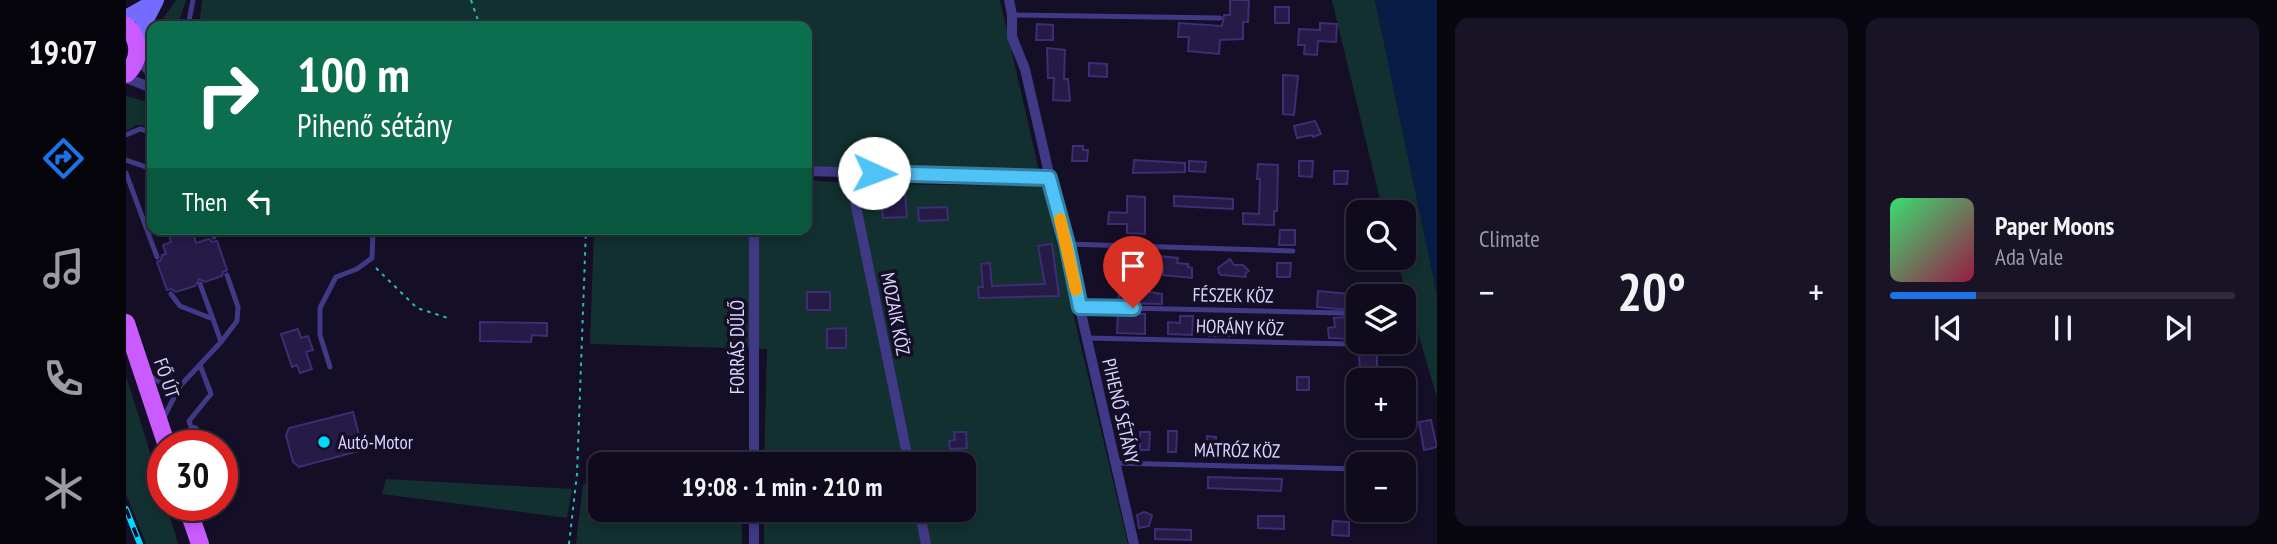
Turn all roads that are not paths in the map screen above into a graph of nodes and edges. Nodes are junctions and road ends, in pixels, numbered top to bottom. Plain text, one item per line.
1 (156, 0) edge
2 (193, 0) edge
3 (1009, 0) edge
4 (1012, 15) junction
5 (126, 18) edge
6 (1220, 18) dead end
7 (189, 21) edge
8 (131, 32) edge
9 (137, 58) junction
10 (147, 69) edge
11 (126, 76) edge
12 (147, 86) edge
13 (147, 131) edge
14 (126, 135) edge
15 (126, 160) edge
16 (147, 167) edge
17 (812, 171) edge
18 (849, 172) junction
19 (126, 173) edge
20 (1049, 178) junction
21 (147, 230) edge
22 (149, 235) edge
23 (373, 235) edge
24 (754, 235) edge
25 (1067, 244) junction
26 (1293, 251) dead end
27 (157, 257) dead end
28 (227, 275) dead end
29 (200, 284) dead end
30 (171, 294) dead end
31 (1080, 307) junction
32 (1344, 313) dead end
33 (213, 319) junction
34 (126, 323) edge
35 (1086, 338) junction
36 (221, 342) junction
37 (1346, 344) edge
38 (200, 365) junction
39 (330, 367) dead end
40 (142, 372) junction
41 (180, 386) junction
42 (160, 424) junction
43 (196, 428) dead end
44 (162, 430) edge
45 (754, 452) edge
46 (907, 452) edge
47 (1115, 463) junction
48 (1346, 469) edge
49 (192, 521) edge
50 (754, 522) edge
51 (922, 522) edge
52 (200, 544) edge
53 (754, 544) edge
54 (926, 544) edge
55 (1134, 544) edge

1 - 5 main road
1 - 8 main road
2 - 7 lane
3 - 4 street, PIHENŐ SÉTÁNY
4 - 6 lane
4 - 20 street, PIHENŐ SÉTÁNY
8 - 9 main road
9 - 10 street
9 - 11 main road
11 - 12 street
13 - 14 lane
15 - 16 lane
17 - 18 street
18 - 20 street
18 - 46 street, MOZAIK KÖZ
19 - 21 lane
20 - 25 street, PIHENŐ SÉTÁNY
22 - 27 lane
23 - 39 lane
24 - 45 street, FORRÁS DŰLŐ
25 - 26 lane
25 - 31 street, PIHENŐ SÉTÁNY
28 - 36 lane
29 - 33 lane
30 - 33 lane
31 - 32 lane, FÉSZEK KÖZ
31 - 35 street, PIHENŐ SÉTÁNY
33 - 36 lane
34 - 40 main road, FŐ ÚT
35 - 37 lane, HORÁNY KÖZ
35 - 47 street, PIHENŐ SÉTÁNY
36 - 38 lane
38 - 41 lane
38 - 43 lane
40 - 41 lane
40 - 42 main road, FŐ ÚT
41 - 42 lane
42 - 44 main road, FŐ ÚT
47 - 48 lane, MATRÓZ KÖZ
47 - 55 street, PIHENŐ SÉTÁNY
49 - 52 main road
50 - 53 street
51 - 54 street

